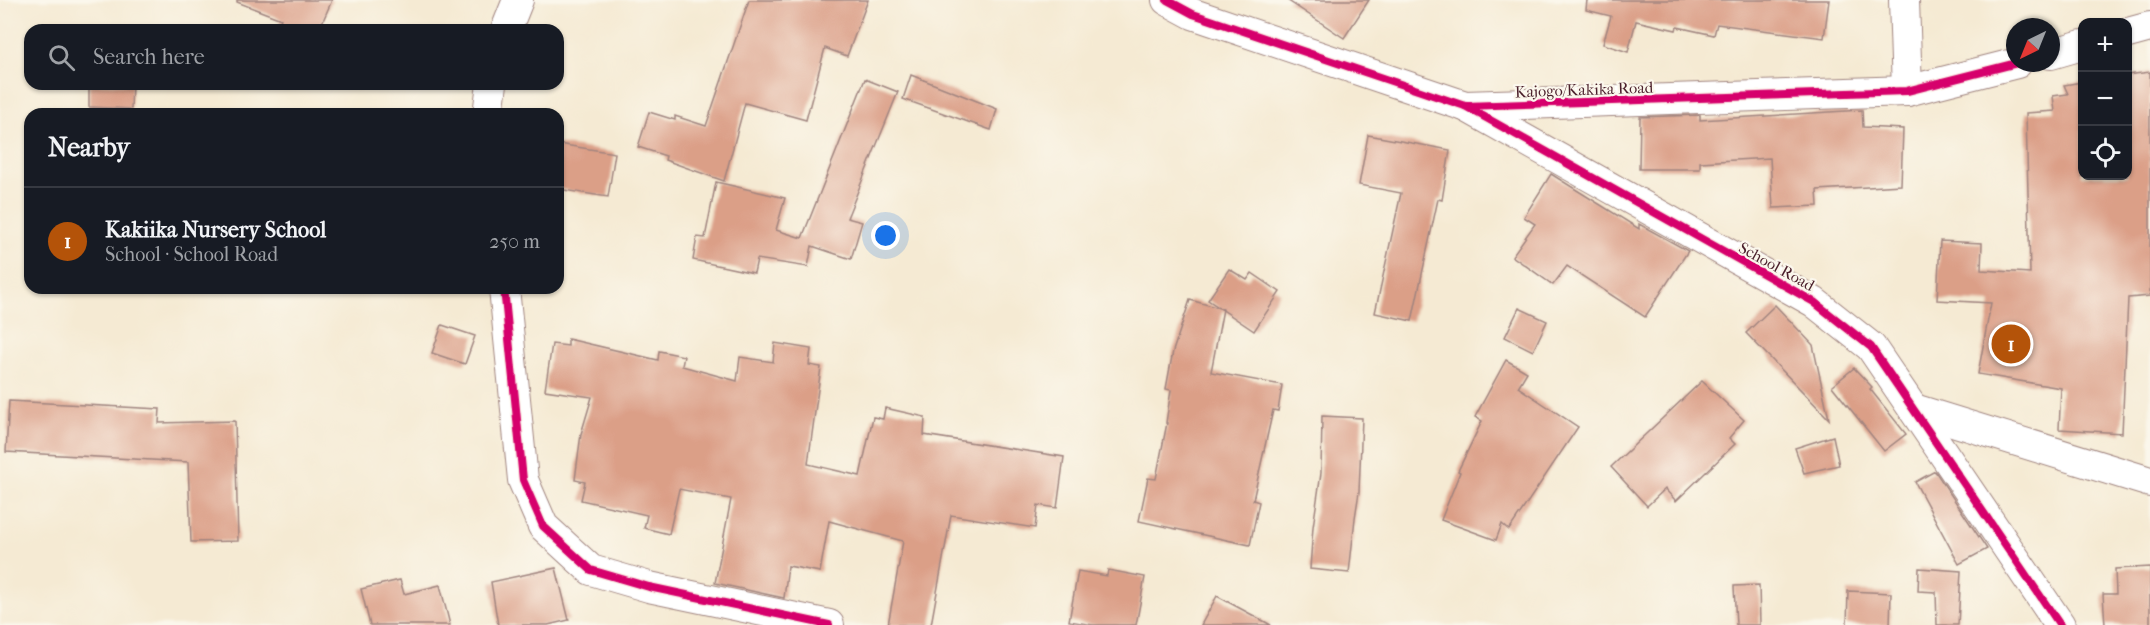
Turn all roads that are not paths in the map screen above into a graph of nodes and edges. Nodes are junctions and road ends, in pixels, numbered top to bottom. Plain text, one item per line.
1 (518, 0) edge
2 (1904, 0) edge
3 (1170, 1) edge
4 (508, 24) edge
5 (2150, 27) edge
6 (2132, 32) edge
7 (2078, 46) edge
8 (2060, 51) edge
9 (2006, 66) edge
10 (491, 90) edge
11 (1907, 91) junction
12 (1465, 106) junction
13 (489, 108) edge
14 (505, 294) edge
15 (1914, 410) junction
16 (2150, 482) edge
17 (829, 625) edge
18 (2060, 625) edge

1 - 4 street
2 - 11 street
3 - 12 street, Kajogo/Kakika Road
5 - 6 street
7 - 8 street
9 - 11 street, Kajogo/Kakika Road
10 - 13 street
11 - 12 street, Kajogo/Kakika Road
12 - 15 street, School Road
14 - 17 street
15 - 16 street
15 - 18 street, School Road

